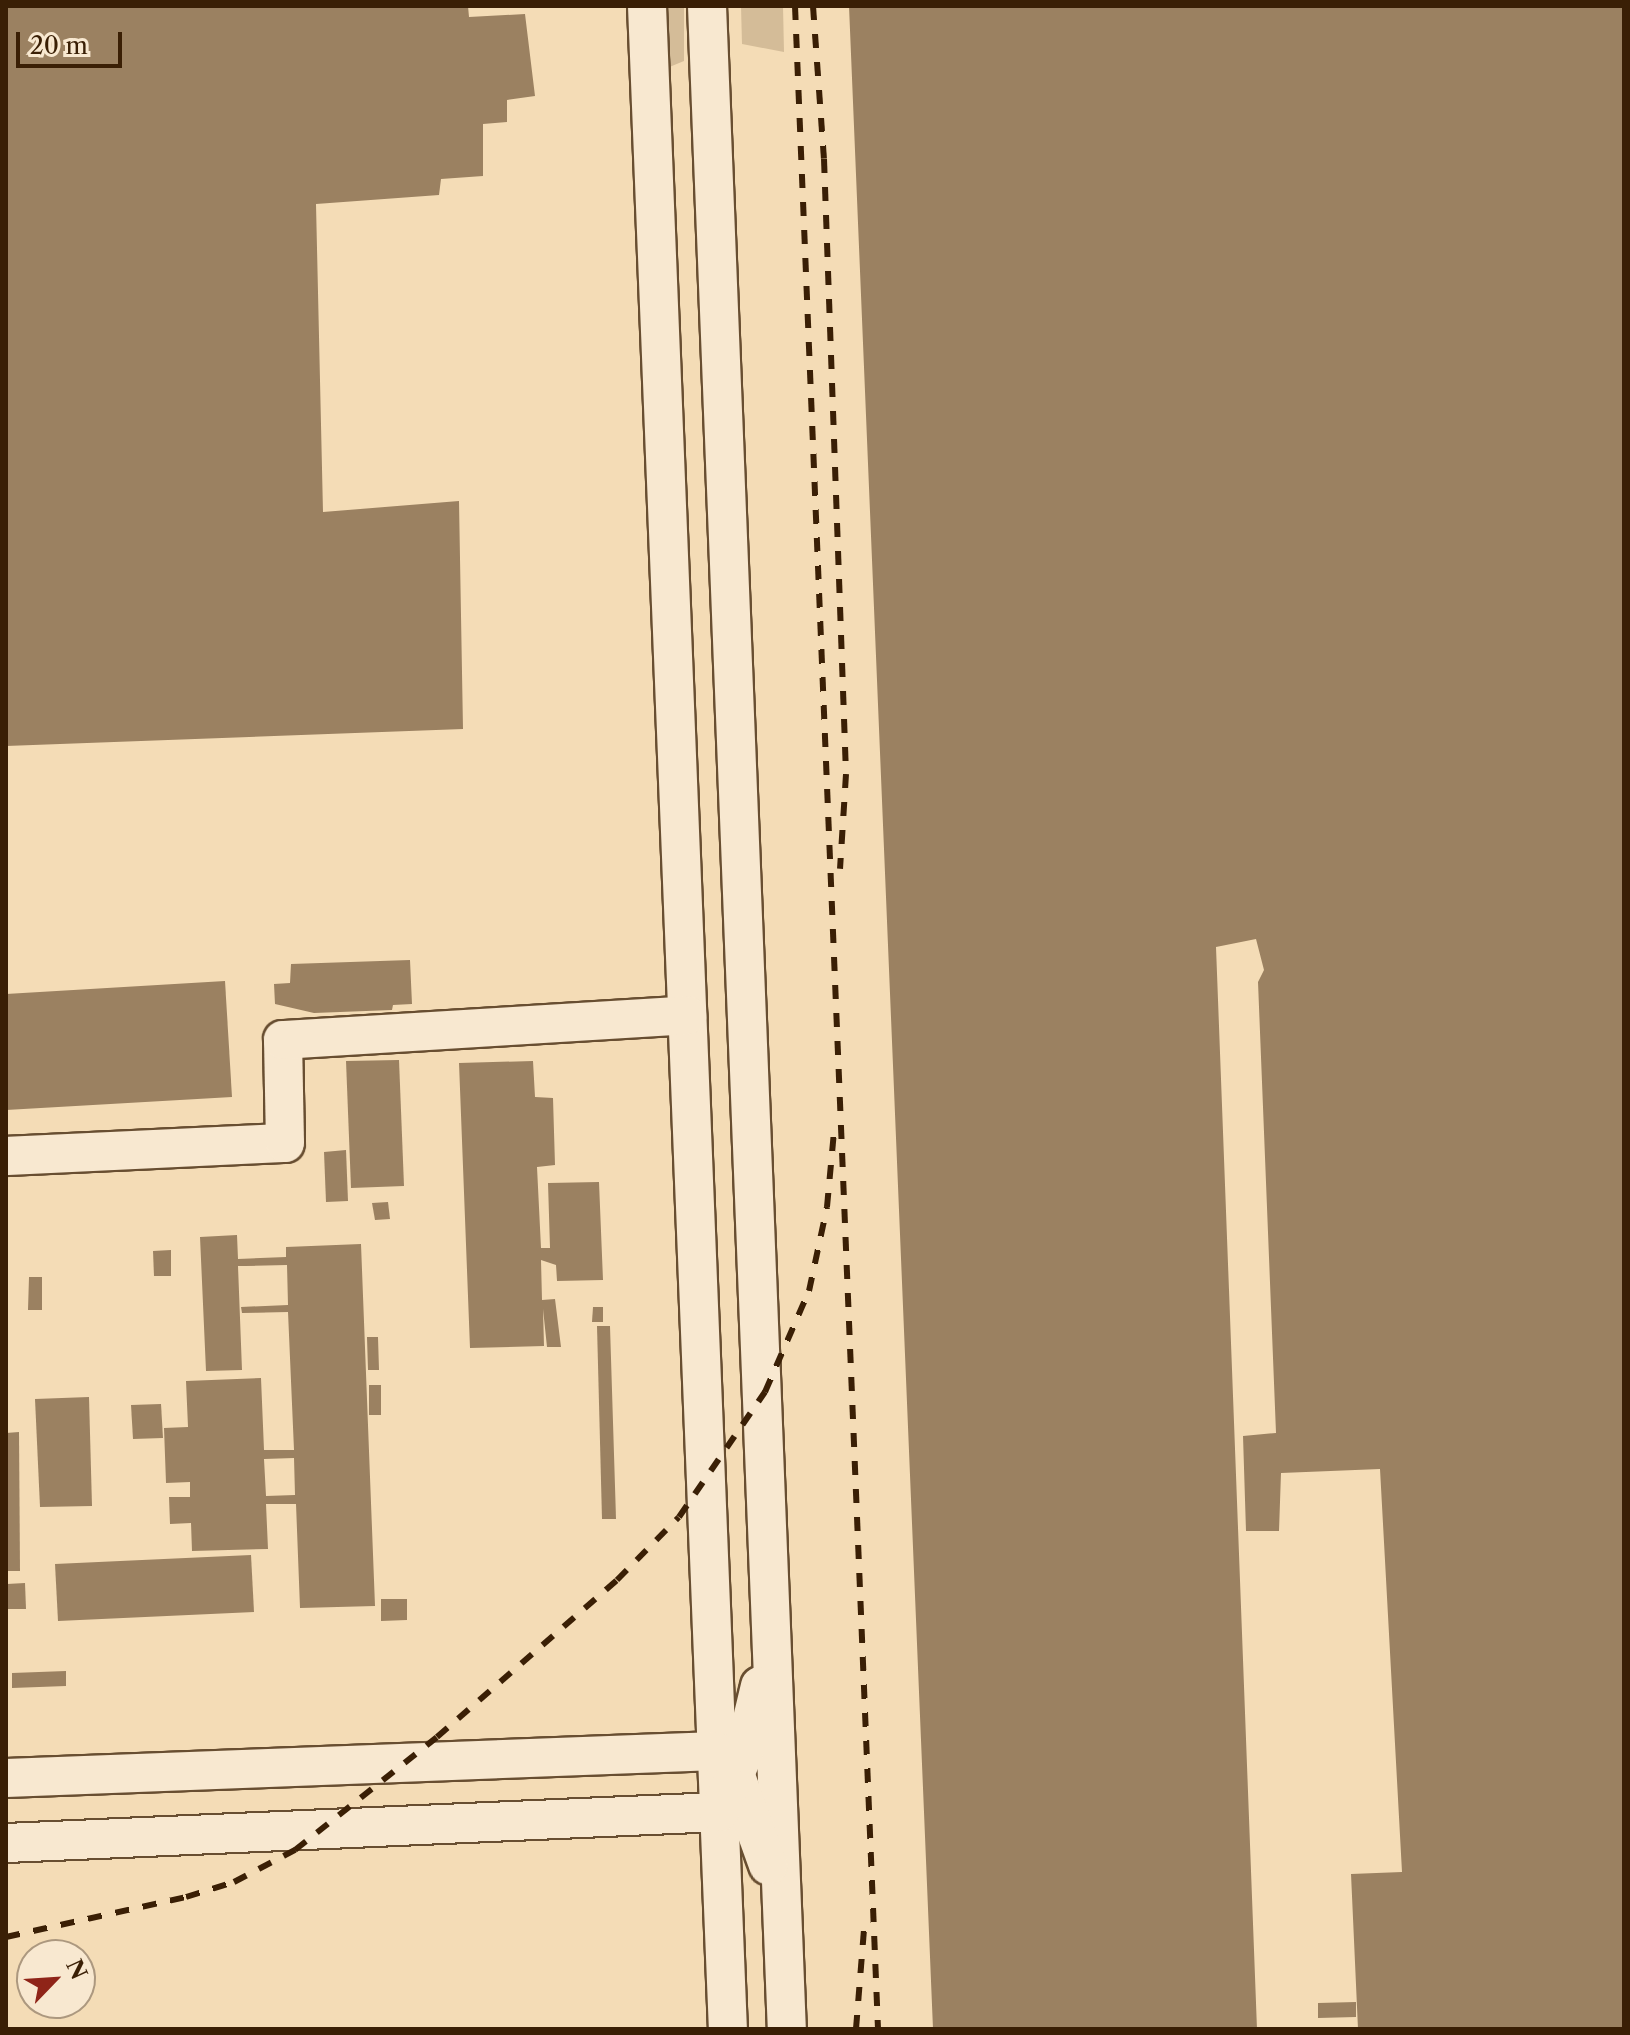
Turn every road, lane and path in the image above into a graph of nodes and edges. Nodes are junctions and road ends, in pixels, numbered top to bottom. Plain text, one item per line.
1 (647, 6) edge
2 (707, 6) edge
3 (687, 1015) junction
4 (6, 1156) edge
5 (769, 1596) junction
6 (725, 1763) junction
7 (6, 1778) edge
8 (719, 1812) junction
9 (6, 1843) edge
10 (783, 1931) junction
11 (728, 2029) edge
12 (787, 2029) edge

1 - 3 lane
2 - 5 lane
3 - 4 lane
3 - 6 lane
5 - 6 lane
5 - 10 lane
6 - 7 lane
6 - 8 lane
6 - 10 lane
8 - 9 lane
8 - 11 lane
10 - 12 lane

